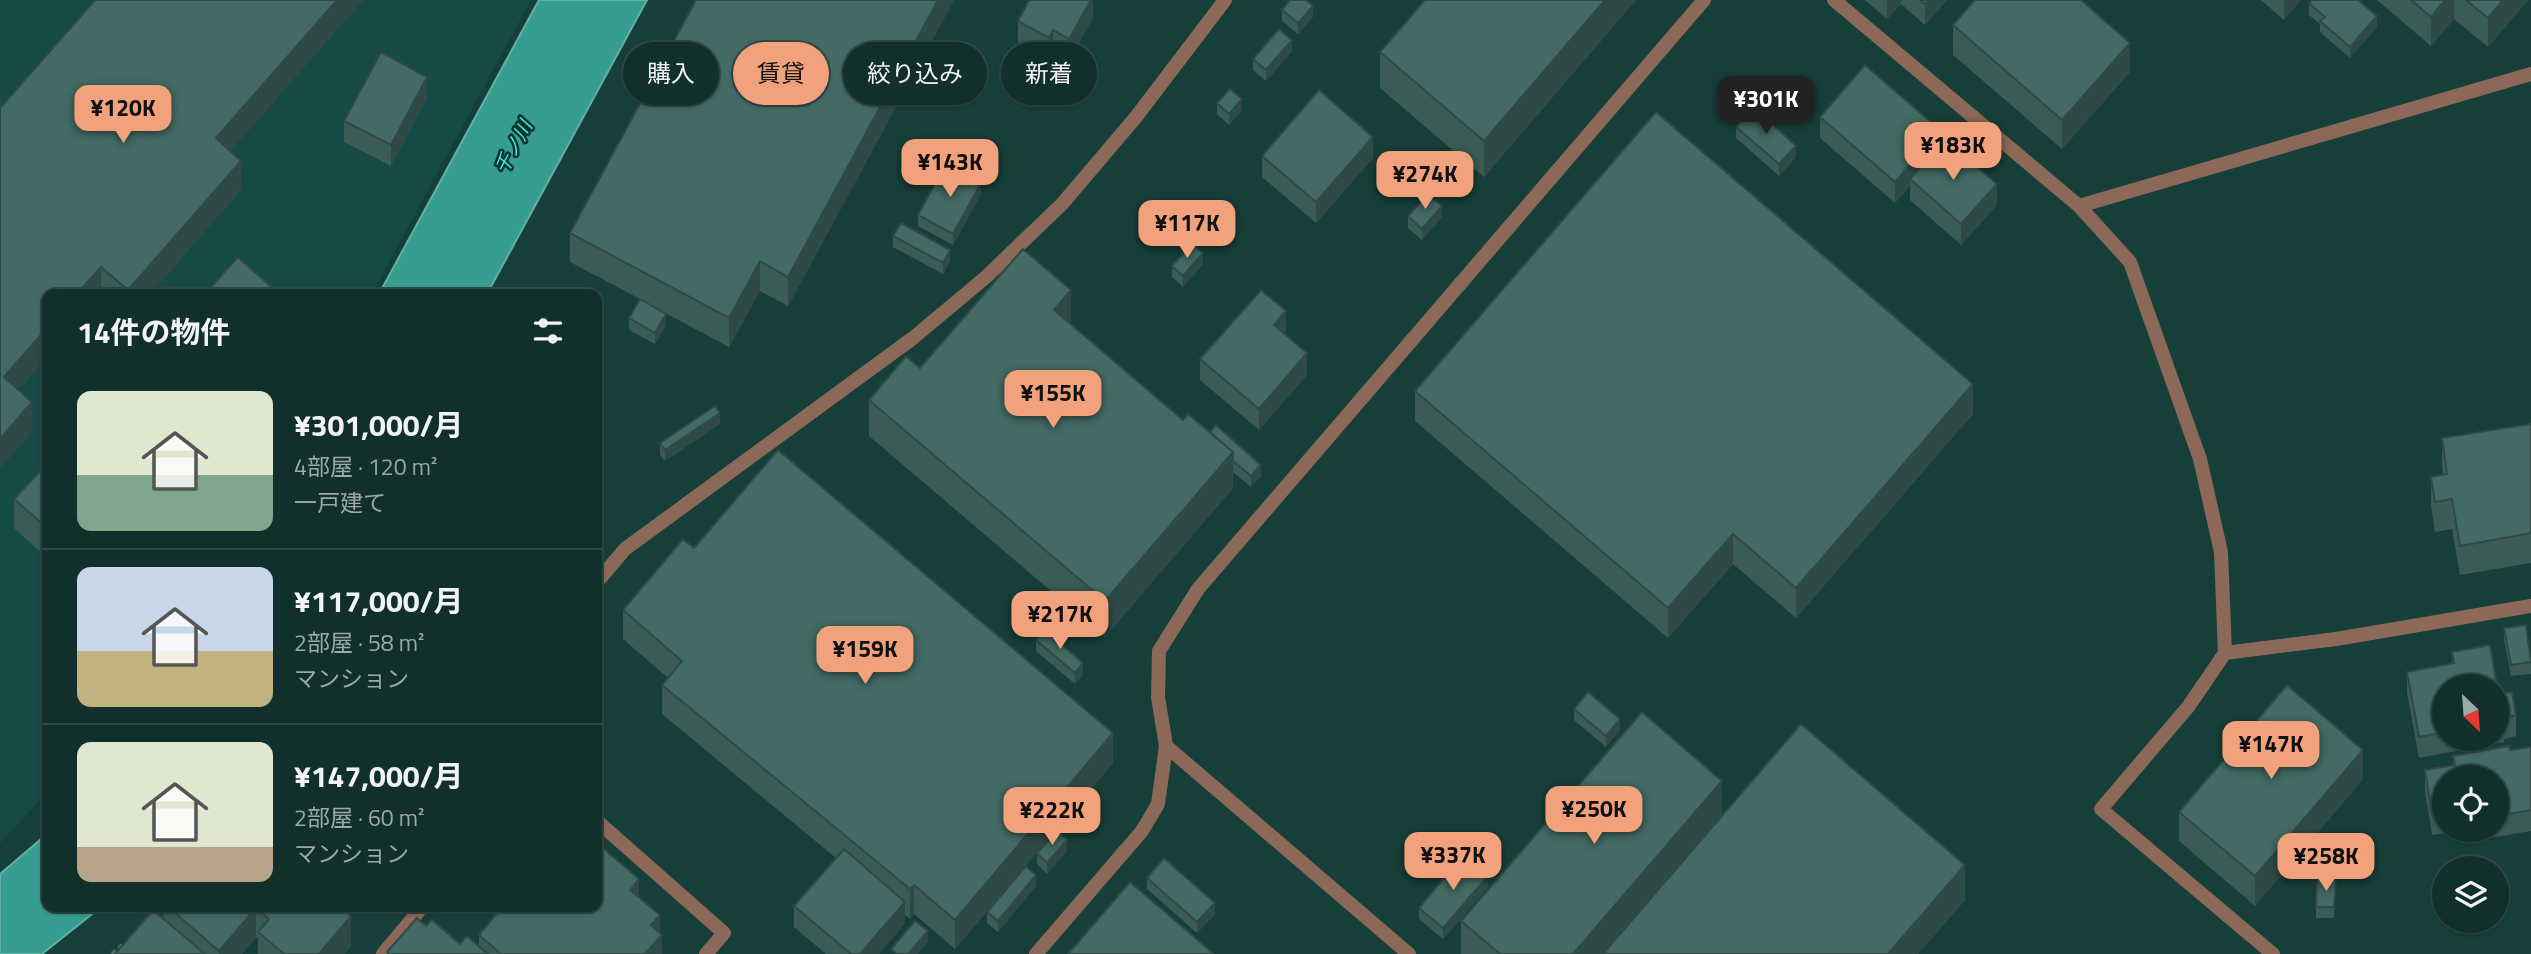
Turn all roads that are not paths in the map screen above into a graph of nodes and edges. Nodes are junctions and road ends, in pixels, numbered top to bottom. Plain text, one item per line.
1 (1225, 0) edge
2 (1703, 0) edge
3 (1834, 0) edge
4 (2531, 74) edge
5 (2079, 206) junction
6 (602, 576) edge
7 (2531, 606) edge
8 (2225, 653) junction
9 (1166, 746) junction
10 (602, 825) edge
11 (418, 912) edge
12 (383, 954) edge
13 (706, 954) edge
14 (1036, 954) edge
15 (1409, 954) edge
16 (2273, 954) edge

1 - 6 street
2 - 9 street
3 - 5 street
4 - 5 street
5 - 8 street
7 - 8 street
8 - 16 street
9 - 14 street
9 - 15 street
10 - 13 street
11 - 12 street

